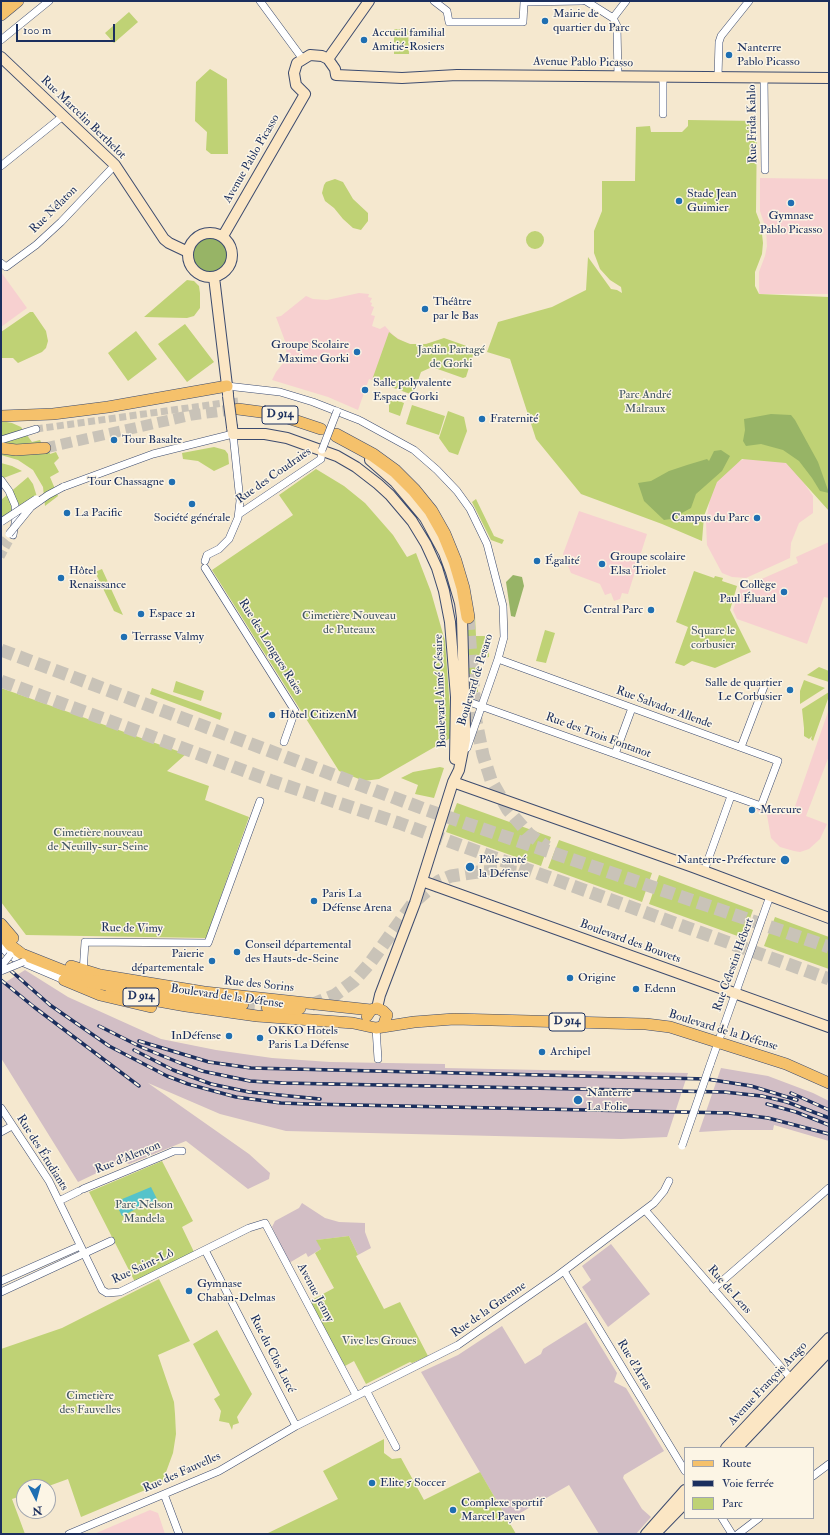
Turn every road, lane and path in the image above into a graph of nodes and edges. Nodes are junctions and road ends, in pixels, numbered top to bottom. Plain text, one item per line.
1 (18, 1) edge
2 (49, 1) edge
3 (260, 1) edge
4 (368, 1) edge
5 (434, 1) edge
6 (582, 1) edge
7 (586, 1) edge
8 (626, 1) edge
9 (749, 1) edge
10 (1, 15) edge
11 (613, 18) junction
12 (1, 40) edge
13 (1, 57) edge
14 (302, 58) junction
15 (328, 59) junction
16 (618, 77) junction
17 (663, 77) junction
18 (718, 77) junction
19 (764, 77) junction
20 (829, 78) edge
21 (663, 114) dead end
22 (63, 116) junction
23 (115, 164) junction
24 (1, 166) edge
25 (765, 170) dead end
26 (223, 236) junction
27 (188, 252) junction
28 (4, 265) edge
29 (214, 278) junction
30 (228, 391) junction
31 (238, 409) tunnel mouth
32 (337, 411) junction
33 (1, 416) edge
34 (36, 429) tunnel mouth
35 (321, 429) dead end
36 (232, 430) junction
37 (336, 436) joint
38 (1, 440) edge
39 (1, 448) edge
40 (45, 448) tunnel mouth
41 (322, 450) junction
42 (1, 480) edge
43 (63, 486) junction
44 (239, 514) junction
45 (1, 522) edge
46 (468, 617) tunnel mouth
47 (450, 622) junction
48 (462, 638) junction
49 (498, 659) junction
50 (766, 684) dead end
51 (460, 698) junction
52 (482, 706) junction
53 (632, 708) junction
54 (284, 742) dead end
55 (741, 747) junction
56 (615, 754) junction
57 (460, 765) junction
58 (453, 782) junction
59 (731, 796) junction
60 (260, 801) dead end
61 (761, 806) joint
62 (704, 871) junction
63 (422, 881) junction
64 (770, 896) junction
65 (829, 918) edge
66 (1, 924) edge
67 (1, 934) edge
68 (1, 946) edge
69 (10, 955) junction
70 (23, 962) junction
71 (1, 966) edge
72 (1, 971) edge
73 (84, 977) junction
74 (64, 980) joint
75 (735, 993) junction
76 (242, 1004) tunnel mouth
77 (196, 1007) junction
78 (268, 1008) tunnel mouth
79 (299, 1008) tunnel mouth
80 (374, 1009) junction
81 (387, 1015) junction
82 (414, 1022) junction
83 (376, 1027) junction
84 (829, 1027) edge
85 (718, 1042) junction
86 (378, 1058) dead end
87 (829, 1083) edge
88 (1, 1108) edge
89 (12, 1126) junction
90 (1, 1132) edge
91 (682, 1146) dead end
92 (182, 1151) dead end
93 (669, 1181) dead end
94 (829, 1188) edge
95 (59, 1201) junction
96 (645, 1210) junction
97 (111, 1241) dead end
98 (80, 1246) junction
99 (207, 1249) junction
100 (84, 1254) junction
101 (564, 1271) junction
102 (1, 1281) edge
103 (713, 1289) junction
104 (1, 1292) edge
105 (829, 1338) edge
106 (829, 1351) edge
107 (794, 1382) junction
108 (366, 1390) junction
109 (356, 1395) junction
110 (298, 1425) junction
111 (396, 1446) dead end
112 (727, 1447) edge
113 (738, 1447) edge
114 (829, 1464) edge
115 (684, 1469) edge
116 (814, 1475) edge
117 (684, 1491) edge
118 (164, 1494) junction
119 (684, 1504) edge
120 (723, 1519) edge
121 (758, 1519) edge
122 (69, 1534) edge
123 (179, 1534) edge
124 (646, 1534) edge
125 (655, 1534) edge
126 (732, 1534) edge
127 (738, 1534) edge

1 - 10 main road
2 - 12 street
3 - 14 street
4 - 15 street
5 - 6 street
7 - 11 street
8 - 11 street
9 - 18 street
11 - 16 street
13 - 22 street, Rue Marcelin Berthelot
14 - 15 street
14 - 26 street, Avenue Pablo Picasso
15 - 16 street, Avenue Pablo Picasso
16 - 17 street, Avenue Pablo Picasso
17 - 18 street, Avenue Pablo Picasso
17 - 21 street
18 - 19 street, Avenue Pablo Picasso
19 - 20 street, Avenue Pablo Picasso
19 - 25 street, Rue Frida Kahlo
22 - 23 street, Rue Marcelin Berthelot
22 - 24 street
23 - 27 street, Rue Marcelin Berthelot
23 - 28 street, Rue Nélaton
26 - 27 street
26 - 29 street
27 - 29 street
29 - 30 street
30 - 32 street, Boulevard de Pesaro
30 - 33 main road
30 - 36 street, bridge
31 - 35 main road, D 914
32 - 41 street, Rue des Coudraies, bridge
32 - 49 street, Boulevard de Pesaro
34 - 38 street
36 - 41 street, Boulevard Aimé Césaire
36 - 43 street
36 - 44 street, Rue des Longues Raies
37 - 46 highway
37 - 48 street, Boulevard Aimé Césaire
39 - 40 main road
41 - 44 street, Rue des Coudraies
41 - 47 street, Boulevard Aimé Césaire
42 - 43 street, bridge
43 - 45 street, bridge
44 - 54 street, Rue des Longues Raies
47 - 48 street, Boulevard Aimé Césaire
47 - 51 street, Boulevard Aimé Césaire
48 - 51 street, Boulevard Aimé Césaire
49 - 52 street, Boulevard de Pesaro
49 - 53 street, Rue Salvador Allende
50 - 55 street
51 - 52 street, Rue des Trois Fontanot
51 - 57 street, Boulevard Aimé Césaire
51 - 58 street, Boulevard Aimé Césaire
52 - 56 street, Rue des Trois Fontanot
52 - 57 street, Boulevard de Pesaro
53 - 55 street, Rue Salvador Allende
53 - 56 street
55 - 61 street, Rue Salvador Allende
56 - 59 street, Rue des Trois Fontanot
57 - 58 street, Boulevard Aimé Césaire
58 - 62 street
58 - 63 street, Boulevard Aimé Césaire
59 - 61 street, Rue des Trois Fontanot
59 - 62 street
60 - 73 street, Rue de Vimy
62 - 64 street
63 - 75 street, Boulevard des Bouvets
63 - 80 street, Boulevard Aimé Césaire
64 - 65 street
64 - 75 street, Rue Célestin Hébert
66 - 73 main road
67 - 73 main road, Boulevard de la Défense / D 914
68 - 69 street
69 - 70 street
69 - 71 street, bridge
70 - 72 street, bridge
70 - 74 street
73 - 76 highway
73 - 77 main road, Boulevard de la Défense / D 914
73 - 80 main road, Rue des Sorins
74 - 77 main road
75 - 84 street, Boulevard des Bouvets
75 - 85 street, Rue Célestin Hébert
77 - 83 main road, Boulevard de la Défense / D 914
78 - 79 highway
80 - 81 main road, Boulevard de la Défense
80 - 83 main road
81 - 82 main road, Boulevard de la Défense / D 914
81 - 83 main road
82 - 83 main road, Boulevard de la Défense / D 914
82 - 85 main road, Boulevard de la Défense / D 914
83 - 86 street
85 - 87 main road, Boulevard de la Défense / D 914
85 - 91 street, Rue Célestin Hébert, bridge
88 - 89 street, Rue des Étudiants
89 - 90 street
89 - 95 street, Rue des Étudiants
92 - 95 street, Rue d'Alençon
93 - 96 street, Rue de la Garenne
94 - 103 street
95 - 98 street, Rue des Étudiants
96 - 101 street, Rue de la Garenne
96 - 103 street, Rue de Lens
97 - 100 street
98 - 100 street, Rue des Étudiants
98 - 102 street
99 - 100 street, Rue Saint-Lô
99 - 109 street, Avenue Jenny
99 - 110 street, Rue du Clos Lucé
100 - 104 street
101 - 108 street, Rue de la Garenne
101 - 115 street, Rue d'Arras
103 - 107 street, Rue de Lens
105 - 107 street, Avenue François Arago
106 - 107 street, Avenue François Arago
107 - 112 street, Avenue François Arago
107 - 113 street, Avenue François Arago
108 - 109 street, Rue de la Garenne
108 - 111 street
109 - 110 street, Rue de la Garenne
110 - 118 street, Rue des Fauvelles
114 - 116 street
117 - 124 street
118 - 122 street, Rue des Fauvelles
118 - 123 street
119 - 125 street
120 - 126 street
121 - 127 street

